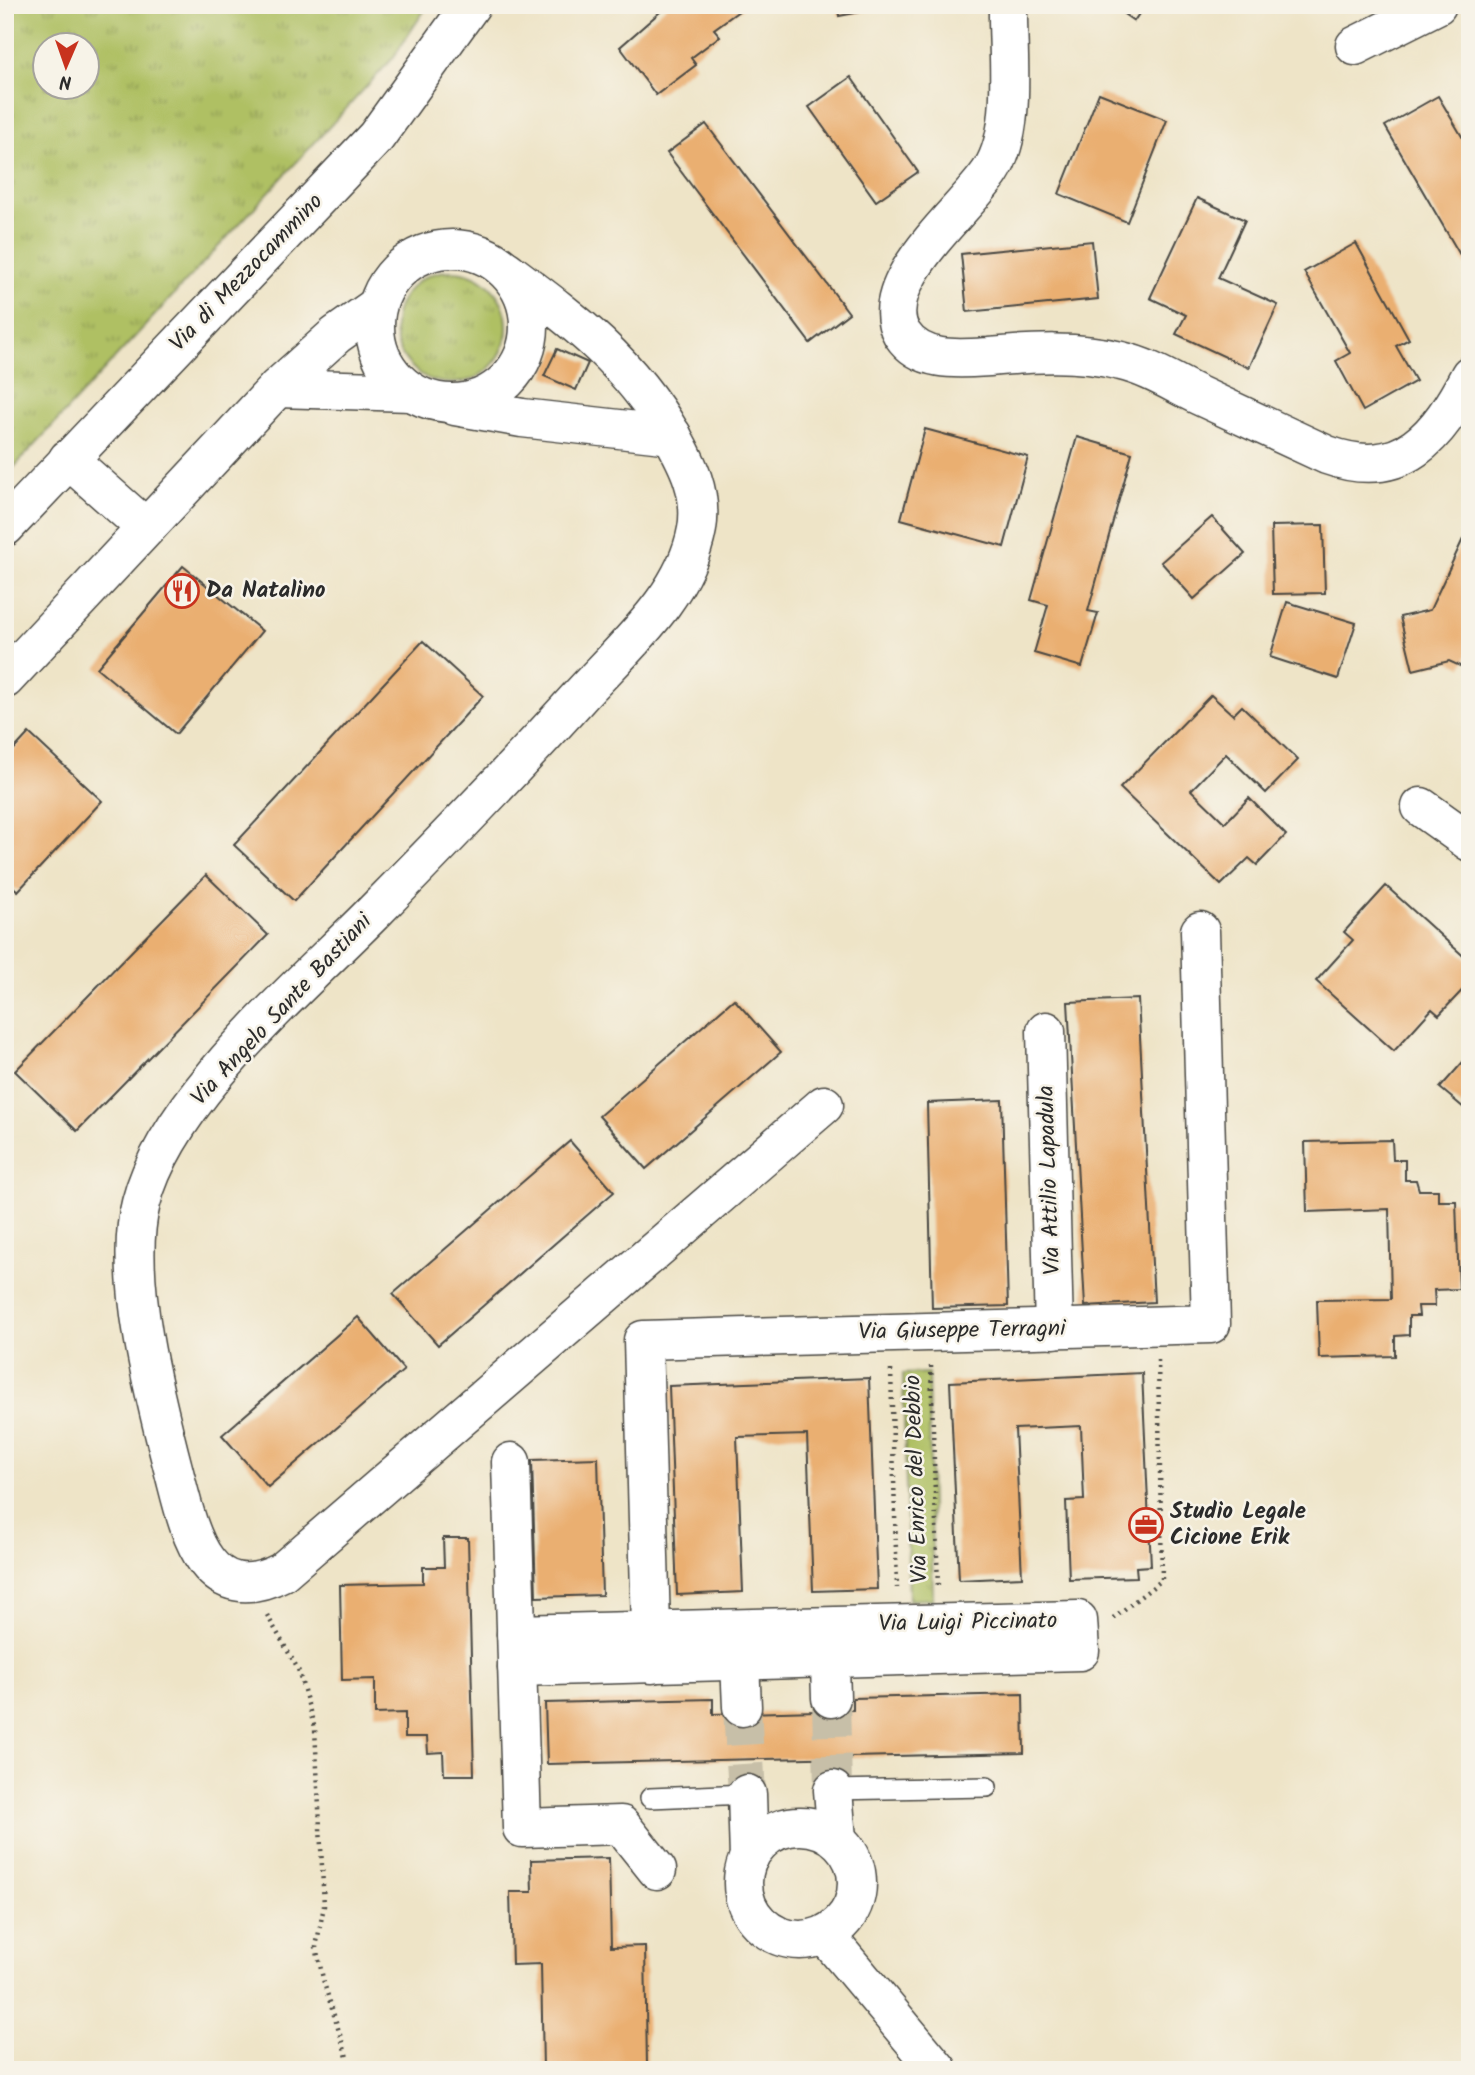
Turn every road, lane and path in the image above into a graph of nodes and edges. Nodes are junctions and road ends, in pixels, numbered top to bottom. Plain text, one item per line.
1 (471, 5) edge
2 (1008, 5) edge
3 (1437, 5) edge
4 (1355, 46) dead end
5 (506, 270) junction
6 (377, 306) junction
7 (1470, 375) edge
8 (277, 388) junction
9 (426, 397) junction
10 (672, 435) junction
11 (68, 459) junction
12 (5, 527) edge
13 (145, 527) junction
14 (5, 679) edge
15 (1421, 807) dead end
16 (1470, 842) edge
17 (1200, 932) dead end
18 (1046, 1031) dead end
19 (824, 1105) dead end
20 (604, 1295) junction
21 (1157, 1326) junction
22 (1054, 1329) junction
23 (930, 1332) junction
24 (890, 1333) junction
25 (643, 1340) junction
26 (511, 1462) dead end
27 (257, 1610) dead end
28 (1078, 1620) joint
29 (898, 1624) junction
30 (940, 1640) junction
31 (829, 1643) junction
32 (652, 1646) junction
33 (517, 1651) junction
34 (740, 1662) junction
35 (831, 1698) tunnel mouth
36 (742, 1707) tunnel mouth
37 (987, 1787) dead end
38 (834, 1790) joint
39 (747, 1794) joint
40 (650, 1798) dead end
41 (837, 1839) junction
42 (749, 1858) junction
43 (657, 1870) dead end
44 (825, 1935) junction
45 (351, 2070) edge
46 (938, 2070) edge

1 - 11 street, Via di Mezzocammino
2 - 7 street
3 - 4 street
5 - 6 street
5 - 9 street
5 - 10 street, Via Angelo Sante Bastiani
6 - 8 street
6 - 9 street
8 - 9 street
8 - 13 street
9 - 10 street
10 - 20 street, Via Angelo Sante Bastiani
11 - 12 street, Via di Mezzocammino
11 - 13 street
13 - 14 street
15 - 16 street
17 - 21 street, Via Giuseppe Terragni
18 - 22 street, Via Attilio Lapadula
19 - 20 street, Via Angelo Sante Bastiani
20 - 25 street
21 - 22 street, Via Giuseppe Terragni
21 - 28 path
22 - 23 street, Via Giuseppe Terragni
23 - 24 street, Via Giuseppe Terragni
23 - 30 path, Via Enrico del Debbio
24 - 25 street, Via Giuseppe Terragni
24 - 29 path, Via Enrico del Debbio
25 - 32 street
26 - 33 street
27 - 45 path
28 - 30 street, Via Luigi Piccinato
29 - 30 street, Via Luigi Piccinato
29 - 31 street, Via Luigi Piccinato
30 - 31 street, Via Luigi Piccinato
31 - 32 street, Via Luigi Piccinato
31 - 34 street, Via Luigi Piccinato
31 - 35 street
32 - 33 street, Via Luigi Piccinato
32 - 34 street, Via Luigi Piccinato
33 - 43 street
34 - 36 street
37 - 38 lane
38 - 41 street
39 - 40 lane
39 - 42 street
41 - 42 street
41 - 44 street
42 - 44 street
44 - 46 street

